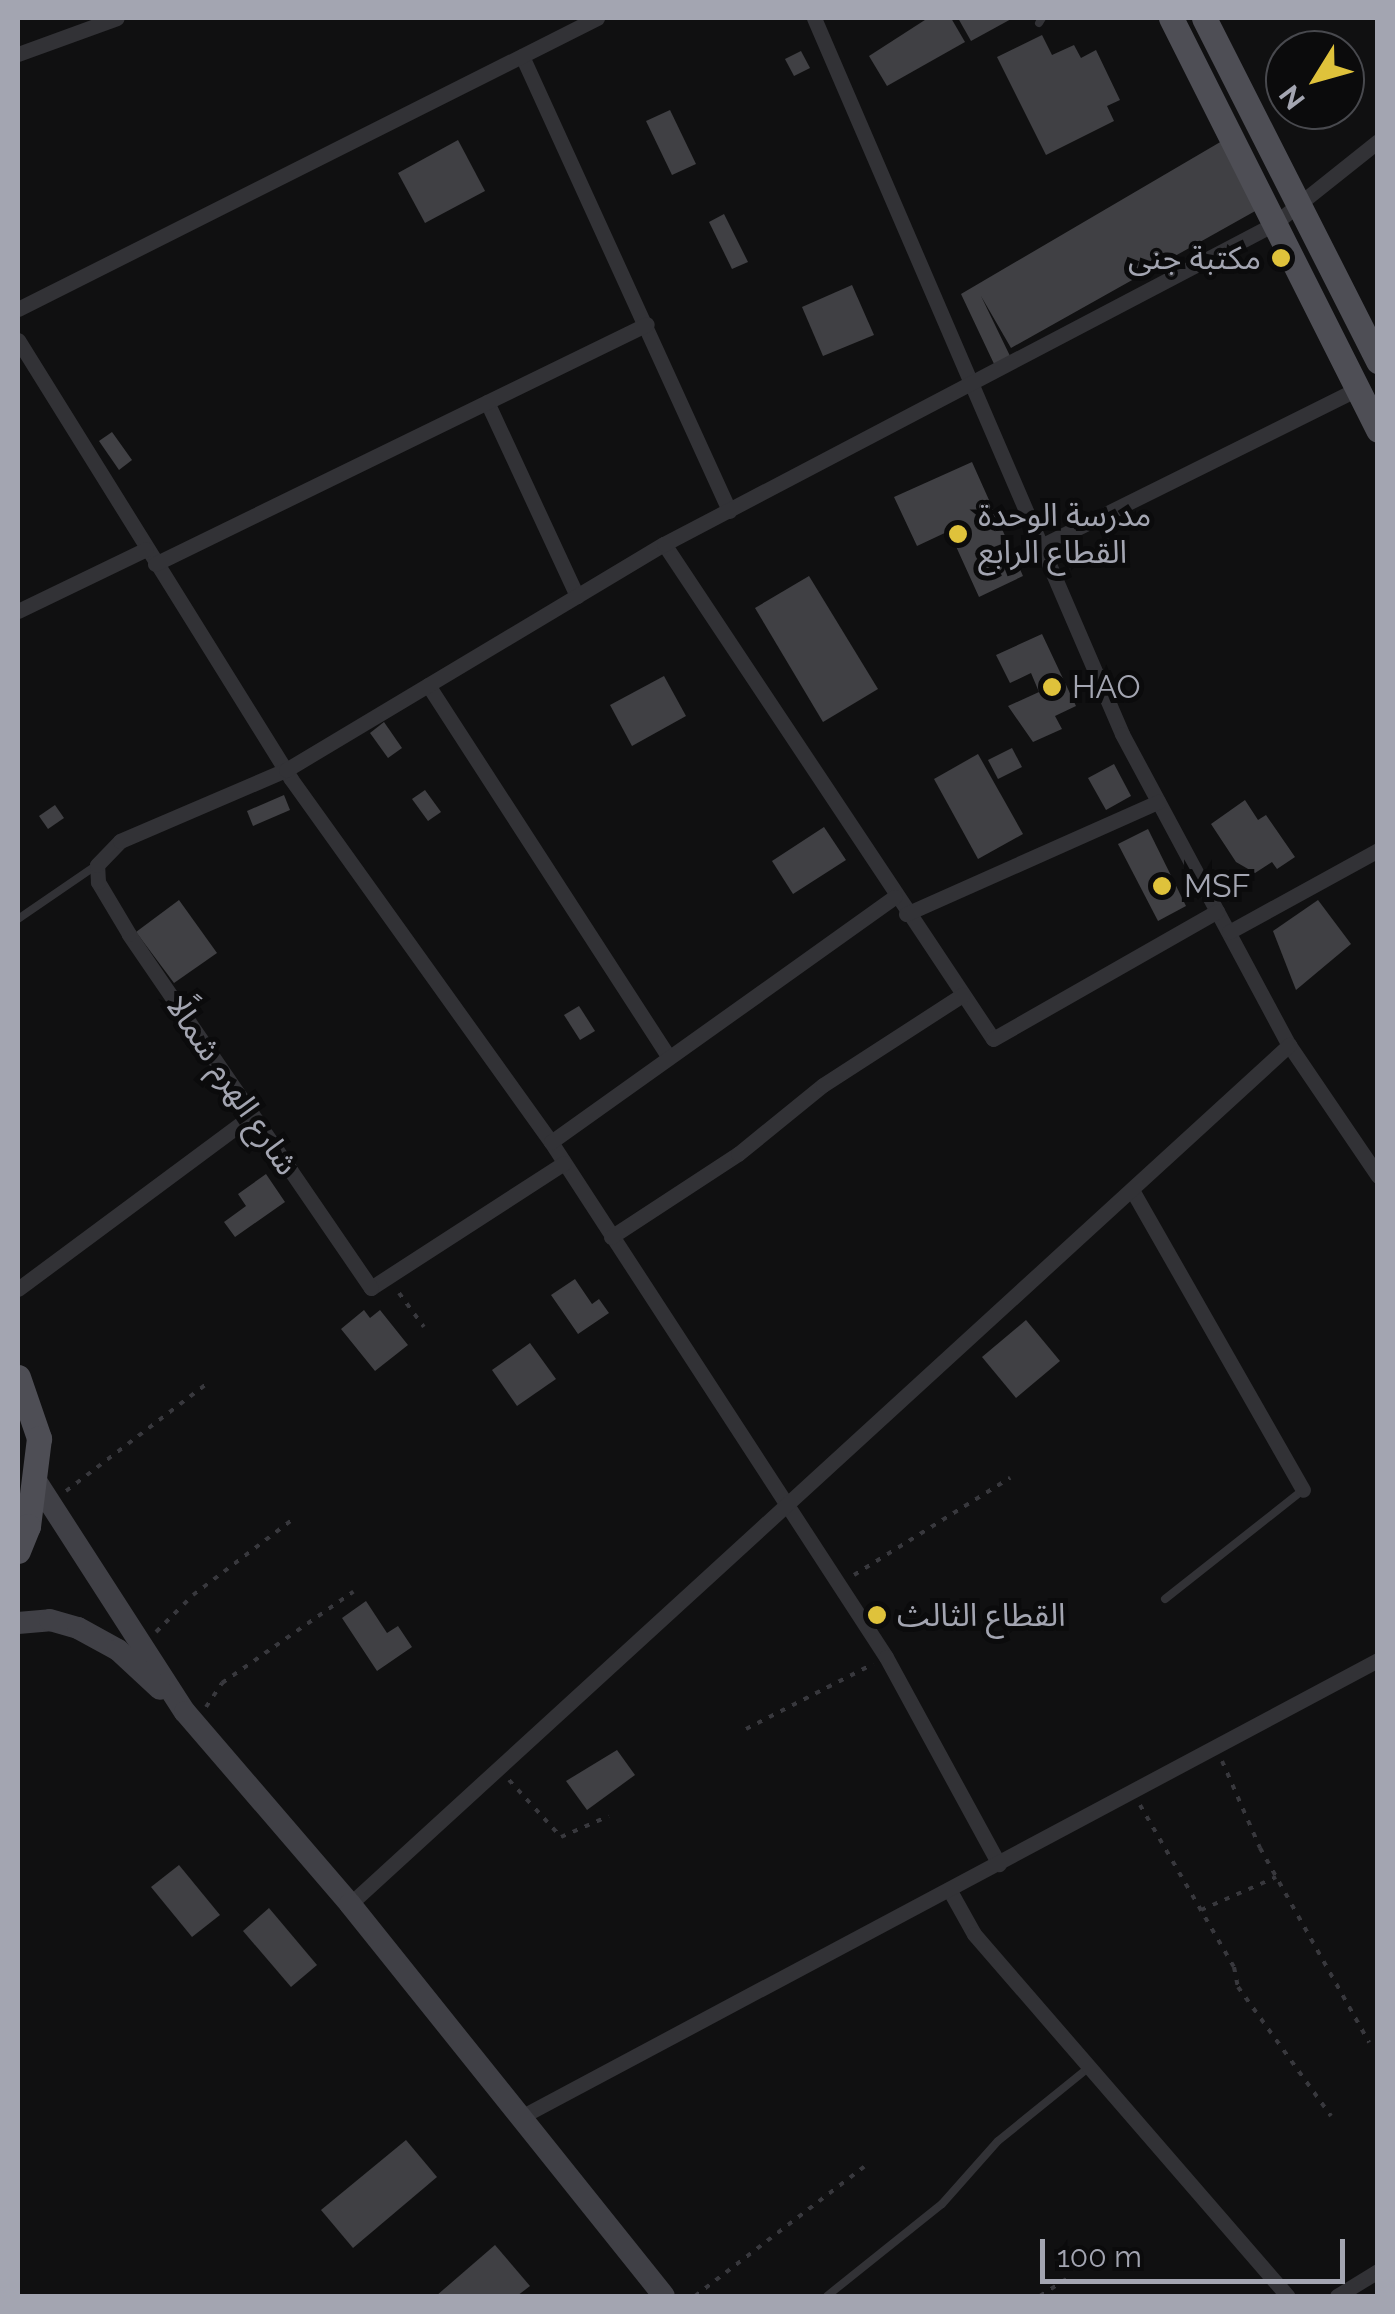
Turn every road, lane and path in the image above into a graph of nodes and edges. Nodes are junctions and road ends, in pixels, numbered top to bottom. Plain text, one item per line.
1 (117, 18) edge
2 (597, 18) edge
3 (814, 18) edge
4 (1171, 18) edge
5 (1204, 18) edge
6 (18, 54) edge
7 (522, 56) junction
8 (1378, 141) edge
9 (1298, 205) junction
10 (1274, 224) junction
11 (18, 309) edge
12 (647, 324) junction
13 (18, 340) edge
14 (1378, 362) edge
15 (972, 386) junction
16 (1357, 390) junction
17 (487, 402) junction
18 (1378, 430) edge
19 (729, 511) junction
20 (664, 544) junction
21 (1041, 546) junction
22 (146, 549) junction
23 (156, 564) junction
24 (578, 596) junction
25 (18, 612) edge
26 (428, 685) junction
27 (286, 770) junction
28 (1158, 802) junction
29 (1378, 850) edge
30 (97, 865) junction
31 (894, 896) junction
32 (1217, 911) junction
33 (906, 914) junction
34 (18, 918) edge
35 (1229, 932) junction
36 (962, 995) junction
37 (1289, 1045) junction
38 (667, 1055) junction
39 (252, 1115) junction
40 (551, 1142) junction
41 (564, 1164) junction
42 (1378, 1176) edge
43 (1132, 1190) junction
44 (612, 1237) junction
45 (387, 1277) junction
46 (18, 1288) edge
47 (424, 1328) dead end
48 (18, 1377) edge
49 (209, 1382) dead end
50 (18, 1450) edge
51 (34, 1478) junction
52 (1010, 1478) dead end
53 (1303, 1490) joint
54 (52, 1504) junction
55 (785, 1510) junction
56 (293, 1519) dead end
57 (18, 1551) edge
58 (837, 1586) junction
59 (353, 1592) dead end
60 (1165, 1598) dead end
61 (18, 1623) edge
62 (142, 1646) junction
63 (886, 1658) junction
64 (1378, 1660) edge
65 (189, 1717) junction
66 (746, 1728) dead end
67 (1216, 1748) junction
68 (499, 1769) junction
69 (1132, 1792) junction
70 (609, 1816) dead end
71 (999, 1864) junction
72 (1276, 1876) junction
73 (950, 1891) junction
74 (350, 1904) junction
75 (1201, 1910) junction
76 (1368, 2042) dead end
77 (1092, 2066) junction
78 (1330, 2116) dead end
79 (520, 2118) junction
80 (864, 2166) dead end
81 (1378, 2272) edge
82 (1071, 2276) dead end
83 (664, 2296) edge
84 (695, 2296) edge
85 (827, 2296) edge
86 (1040, 2296) edge
87 (1288, 2296) edge
88 (1337, 2296) edge

1 - 6 street
2 - 7 street
3 - 15 street
4 - 10 main road
5 - 9 main road
7 - 11 street
7 - 12 street
8 - 9 street
9 - 10 street
9 - 14 main road
10 - 15 street
10 - 16 main road
12 - 17 street
12 - 19 street
13 - 22 street
15 - 19 street
15 - 21 street
16 - 18 main road
16 - 21 street
17 - 23 street
17 - 24 street
19 - 20 street
20 - 24 street
20 - 31 street
21 - 28 street
22 - 23 street
22 - 25 street
23 - 27 street
24 - 26 street
26 - 27 street
26 - 38 street
27 - 30 street
27 - 40 street
28 - 32 street
28 - 33 street
29 - 35 street
30 - 34 lane
30 - 39 street, شارع الهرم شمالًا
31 - 33 street
31 - 38 street
32 - 35 street
32 - 36 street
33 - 36 street
35 - 37 street
36 - 44 street
37 - 42 street
37 - 43 street
38 - 40 street
39 - 45 street, شارع الهرم شمالًا
39 - 46 street
40 - 41 street
41 - 44 street
41 - 45 street
43 - 53 street
43 - 55 street
44 - 55 street
45 - 47 path
48 - 51 main road
49 - 54 path
50 - 51 main road
51 - 54 main road
51 - 57 main road
52 - 58 path
53 - 60 lane
54 - 62 main road
55 - 58 street
55 - 68 street
56 - 62 path
58 - 63 street
59 - 65 path
61 - 65 main road
62 - 65 main road
63 - 66 path
63 - 71 street
64 - 67 street
65 - 74 main road
67 - 69 street
67 - 72 path
68 - 70 path
68 - 74 street
69 - 71 street
69 - 75 path
71 - 73 street
72 - 75 path
72 - 76 path
73 - 77 street
73 - 79 street
74 - 79 main road
75 - 78 path
77 - 85 lane
77 - 87 street
79 - 83 main road
80 - 84 path
81 - 88 street
82 - 86 path

